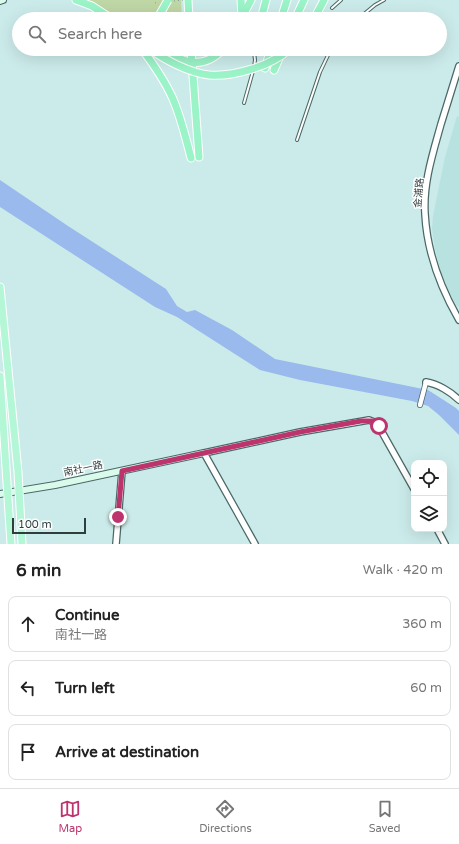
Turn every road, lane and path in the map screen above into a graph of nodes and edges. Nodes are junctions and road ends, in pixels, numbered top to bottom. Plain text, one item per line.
1 (0, 0) edge
2 (3, 0) edge
3 (76, 0) edge
4 (168, 0) edge
5 (188, 0) edge
6 (241, 0) edge
7 (252, 0) edge
8 (266, 0) edge
9 (287, 0) edge
10 (304, 0) edge
11 (324, 0) edge
12 (341, 0) edge
13 (384, 0) edge
14 (332, 8) dead end
15 (101, 12) edge
16 (161, 12) edge
17 (189, 12) edge
18 (243, 12) edge
19 (247, 12) edge
20 (263, 12) edge
21 (283, 12) edge
22 (298, 12) edge
23 (318, 12) edge
24 (366, 12) edge
25 (147, 56) edge
26 (162, 56) edge
27 (176, 56) edge
28 (192, 56) edge
29 (215, 56) edge
30 (254, 56) edge
31 (269, 56) edge
32 (278, 56) edge
33 (280, 56) edge
34 (328, 56) edge
35 (459, 66) edge
36 (265, 68) dead end
37 (274, 70) dead end
38 (244, 103) dead end
39 (296, 140) dead end
40 (199, 157) dead end
41 (191, 158) dead end
42 (0, 287) edge
43 (459, 320) edge
44 (0, 376) edge
45 (426, 383) joint
46 (459, 400) edge
47 (420, 405) dead end
48 (204, 453) junction
49 (122, 471) junction
50 (411, 484) edge
51 (19, 491) junction
52 (8, 492) junction
53 (0, 494) edge
54 (439, 532) edge
55 (11, 544) edge
56 (22, 544) edge
57 (116, 544) edge
58 (255, 544) edge
59 (445, 544) edge

1 - 2 main road
3 - 15 highway
4 - 16 highway, bridge
5 - 17 highway
6 - 18 highway
7 - 19 highway
8 - 20 highway
9 - 21 highway
10 - 22 highway
11 - 23 highway
12 - 14 lane
13 - 24 lane
25 - 41 highway
26 - 32 highway, bridge
27 - 29 highway
28 - 40 highway
30 - 38 lane
31 - 36 highway
33 - 37 highway, bridge
34 - 39 lane
35 - 43 street, 金浦路
42 - 51 main road
44 - 52 main road
45 - 46 street
45 - 47 street
48 - 49 main road, 南社一路
48 - 50 street, 南社一路
48 - 58 street
49 - 51 main road, 南社一路
49 - 57 street
51 - 52 main road, 南社一路
51 - 56 main road
52 - 53 main road, 南社一路
52 - 55 main road
54 - 59 street

